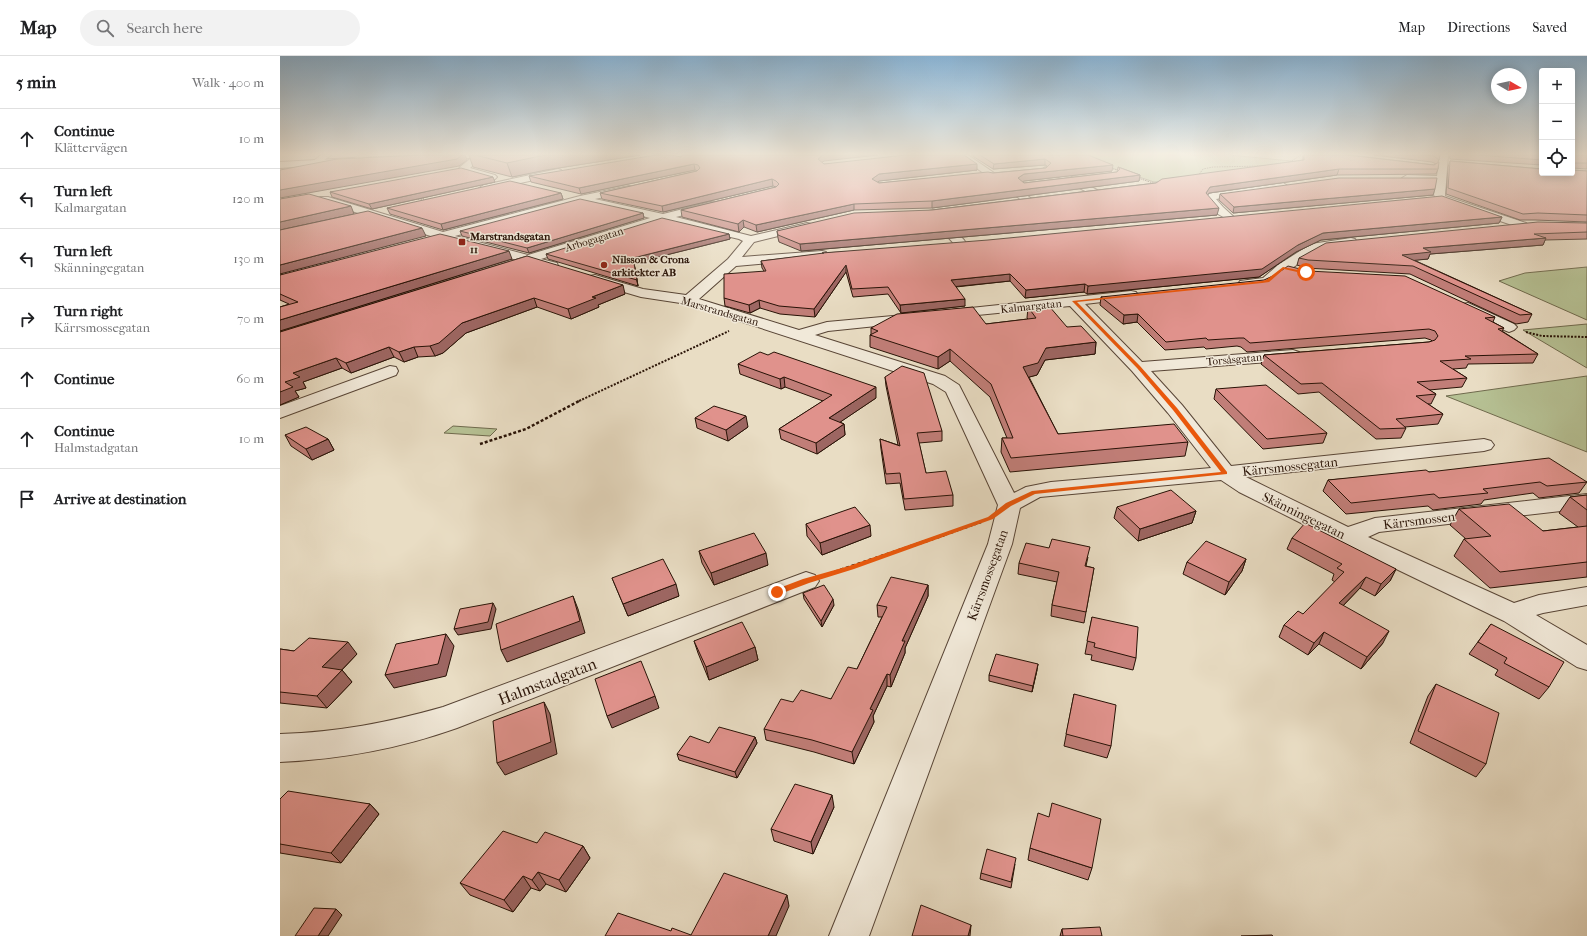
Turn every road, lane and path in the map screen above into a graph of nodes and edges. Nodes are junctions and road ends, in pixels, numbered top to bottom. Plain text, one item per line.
1 (314, 196) edge
2 (568, 196) edge
3 (594, 196) edge
4 (1025, 196) edge
5 (1213, 196) edge
6 (1441, 198) joint
7 (580, 199) junction
8 (1427, 200) edge
9 (1013, 201) edge
10 (721, 203) edge
11 (392, 209) edge
12 (946, 210) edge
13 (370, 214) junction
14 (1245, 217) edge
15 (354, 218) edge
16 (661, 218) junction
17 (1230, 218) junction
18 (1216, 219) edge
19 (818, 223) edge
20 (1535, 224) edge
21 (1522, 225) junction
22 (1490, 228) edge
23 (442, 236) junction
24 (750, 240) junction
25 (421, 241) edge
26 (1361, 241) edge
27 (974, 242) edge
28 (960, 243) junction
29 (943, 245) edge
30 (831, 254) edge
31 (528, 259) junction
32 (732, 262) junction
33 (506, 266) edge
34 (1283, 268) junction
35 (565, 270) edge
36 (1299, 271) edge
37 (580, 274) edge
38 (1232, 286) edge
39 (1147, 294) edge
40 (689, 300) junction
41 (1453, 300) edge
42 (1074, 301) junction
43 (753, 320) junction
44 (1509, 327) joint
45 (799, 335) junction
46 (1587, 337) edge
47 (1311, 353) edge
48 (1138, 367) junction
49 (390, 371) dead end
50 (280, 412) edge
51 (480, 444) dead end
52 (1484, 445) dead end
53 (1225, 473) junction
54 (1587, 501) edge
55 (1009, 505) junction
56 (1349, 536) junction
57 (806, 581) joint
58 (1587, 596) edge
59 (1514, 614) junction
60 (1587, 659) edge
61 (280, 748) edge
62 (849, 936) edge

1 - 13 street
2 - 7 street
3 - 7 street
4 - 9 street
5 - 17 street
6 - 8 street
6 - 21 street
7 - 16 street
7 - 23 street
10 - 16 street, Arbogagatan
11 - 13 street
12 - 28 street
13 - 15 street
13 - 23 street
14 - 17 street
16 - 24 street
16 - 31 street, Arbogagatan
17 - 18 street
19 - 24 street
20 - 21 street
21 - 22 street
23 - 25 street
23 - 31 street
24 - 32 street
26 - 34 street
27 - 28 street
28 - 29 street
30 - 32 street
31 - 33 street, Arbogagatan
31 - 35 street
32 - 40 street
34 - 36 street
34 - 38 street
37 - 40 street, Marstrandsgatan
39 - 42 street, Kalmargatan
40 - 43 street, Marstrandsgatan
41 - 44 street
42 - 45 street, Kalmargatan
42 - 48 street, Skänningegatan
43 - 45 street, Marstrandsgatan
43 - 51 path
44 - 46 path
45 - 55 street, Marstrandsgatan
47 - 48 street, Torsåsgatan
48 - 53 street, Skänningegatan
49 - 50 street
52 - 53 street, Kärrsmossegatan
53 - 55 street, Kärrsmossegatan
53 - 56 street, Skänningegatan
54 - 56 street, Kärrsmossen
55 - 57 path
55 - 62 street, Kärrsmossegatan
56 - 59 street, Skänningegatan
57 - 61 street, Halmstadgatan
58 - 59 street
59 - 60 street, Skänningegatan

